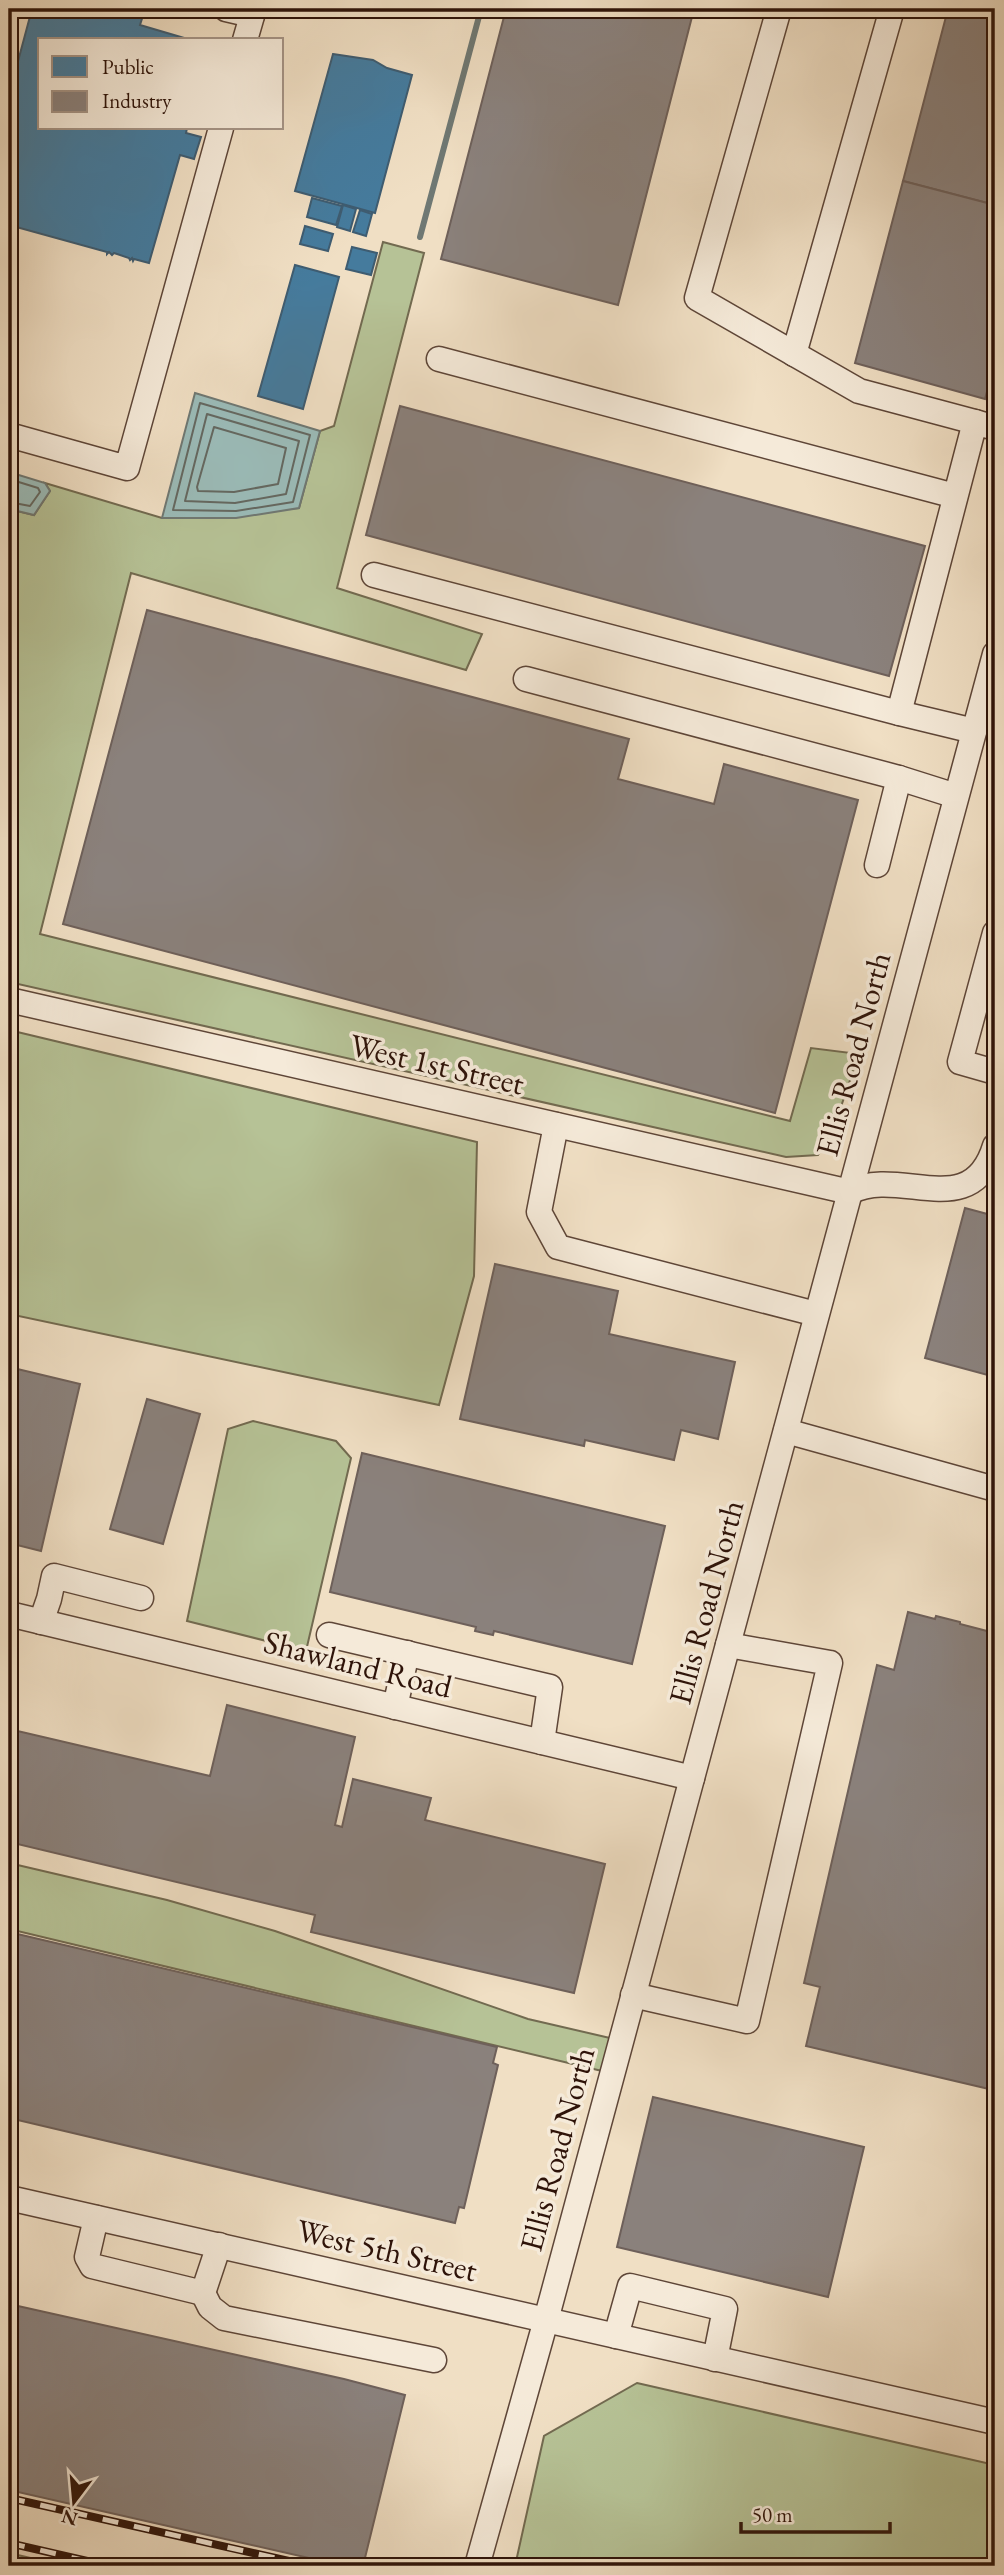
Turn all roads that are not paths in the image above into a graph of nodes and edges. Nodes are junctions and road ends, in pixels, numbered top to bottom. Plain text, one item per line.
1 (226, 9) edge
2 (779, 9) edge
3 (892, 9) edge
4 (253, 12) edge
5 (246, 38) edge
6 (220, 130) edge
7 (794, 354) junction
8 (439, 359) dead end
9 (985, 425) edge
10 (9, 435) edge
11 (956, 496) junction
12 (374, 575) dead end
13 (993, 668) edge
14 (526, 679) dead end
15 (899, 713) junction
16 (974, 731) junction
17 (899, 778) junction
18 (956, 796) junction
19 (877, 865) dead end
20 (995, 933) edge
21 (9, 1000) edge
22 (995, 1072) edge
23 (556, 1125) junction
24 (995, 1146) edge
25 (850, 1192) junction
26 (816, 1314) junction
27 (786, 1431) junction
28 (995, 1489) edge
29 (141, 1598) dead end
30 (9, 1614) edge
31 (41, 1622) junction
32 (329, 1634) dead end
33 (728, 1645) junction
34 (407, 1654) junction
35 (395, 1707) junction
36 (542, 1742) junction
37 (692, 1778) junction
38 (633, 1995) junction
39 (9, 2198) edge
40 (96, 2218) junction
41 (219, 2245) junction
42 (203, 2293) junction
43 (546, 2320) junction
44 (616, 2336) junction
45 (715, 2359) junction
46 (434, 2360) dead end
47 (995, 2422) edge
48 (477, 2566) edge

1 - 4 street
2 - 7 street
3 - 7 street
4 - 5 street
6 - 10 street
7 - 9 street
8 - 11 street
9 - 11 street
11 - 15 street
12 - 15 street
13 - 16 street, Ellis Road North
14 - 17 street
15 - 16 street
16 - 18 street, Ellis Road North
17 - 18 street
17 - 19 street
18 - 25 street, Ellis Road North
20 - 22 street
21 - 23 street, West 1st Street
23 - 25 street, West 1st Street
23 - 26 street
24 - 25 street
25 - 26 street, Ellis Road North
26 - 27 street, Ellis Road North
27 - 28 street
27 - 33 street, Ellis Road North
29 - 31 street
30 - 31 street, Shawland Road
31 - 35 street, Shawland Road
32 - 34 street
33 - 37 street, Ellis Road North
33 - 38 street
34 - 35 street
34 - 36 street
35 - 36 street, Shawland Road
36 - 37 street, Shawland Road
37 - 38 street, Ellis Road North
38 - 43 street, Ellis Road North
39 - 40 street, West 5th Street
40 - 41 street, West 5th Street
40 - 42 street
41 - 42 street
41 - 43 street, West 5th Street
42 - 46 street
43 - 44 street, West 5th Street
43 - 48 street, Ellis Road North
44 - 45 street, West 5th Street
44 - 45 street
45 - 47 street, West 5th Street

